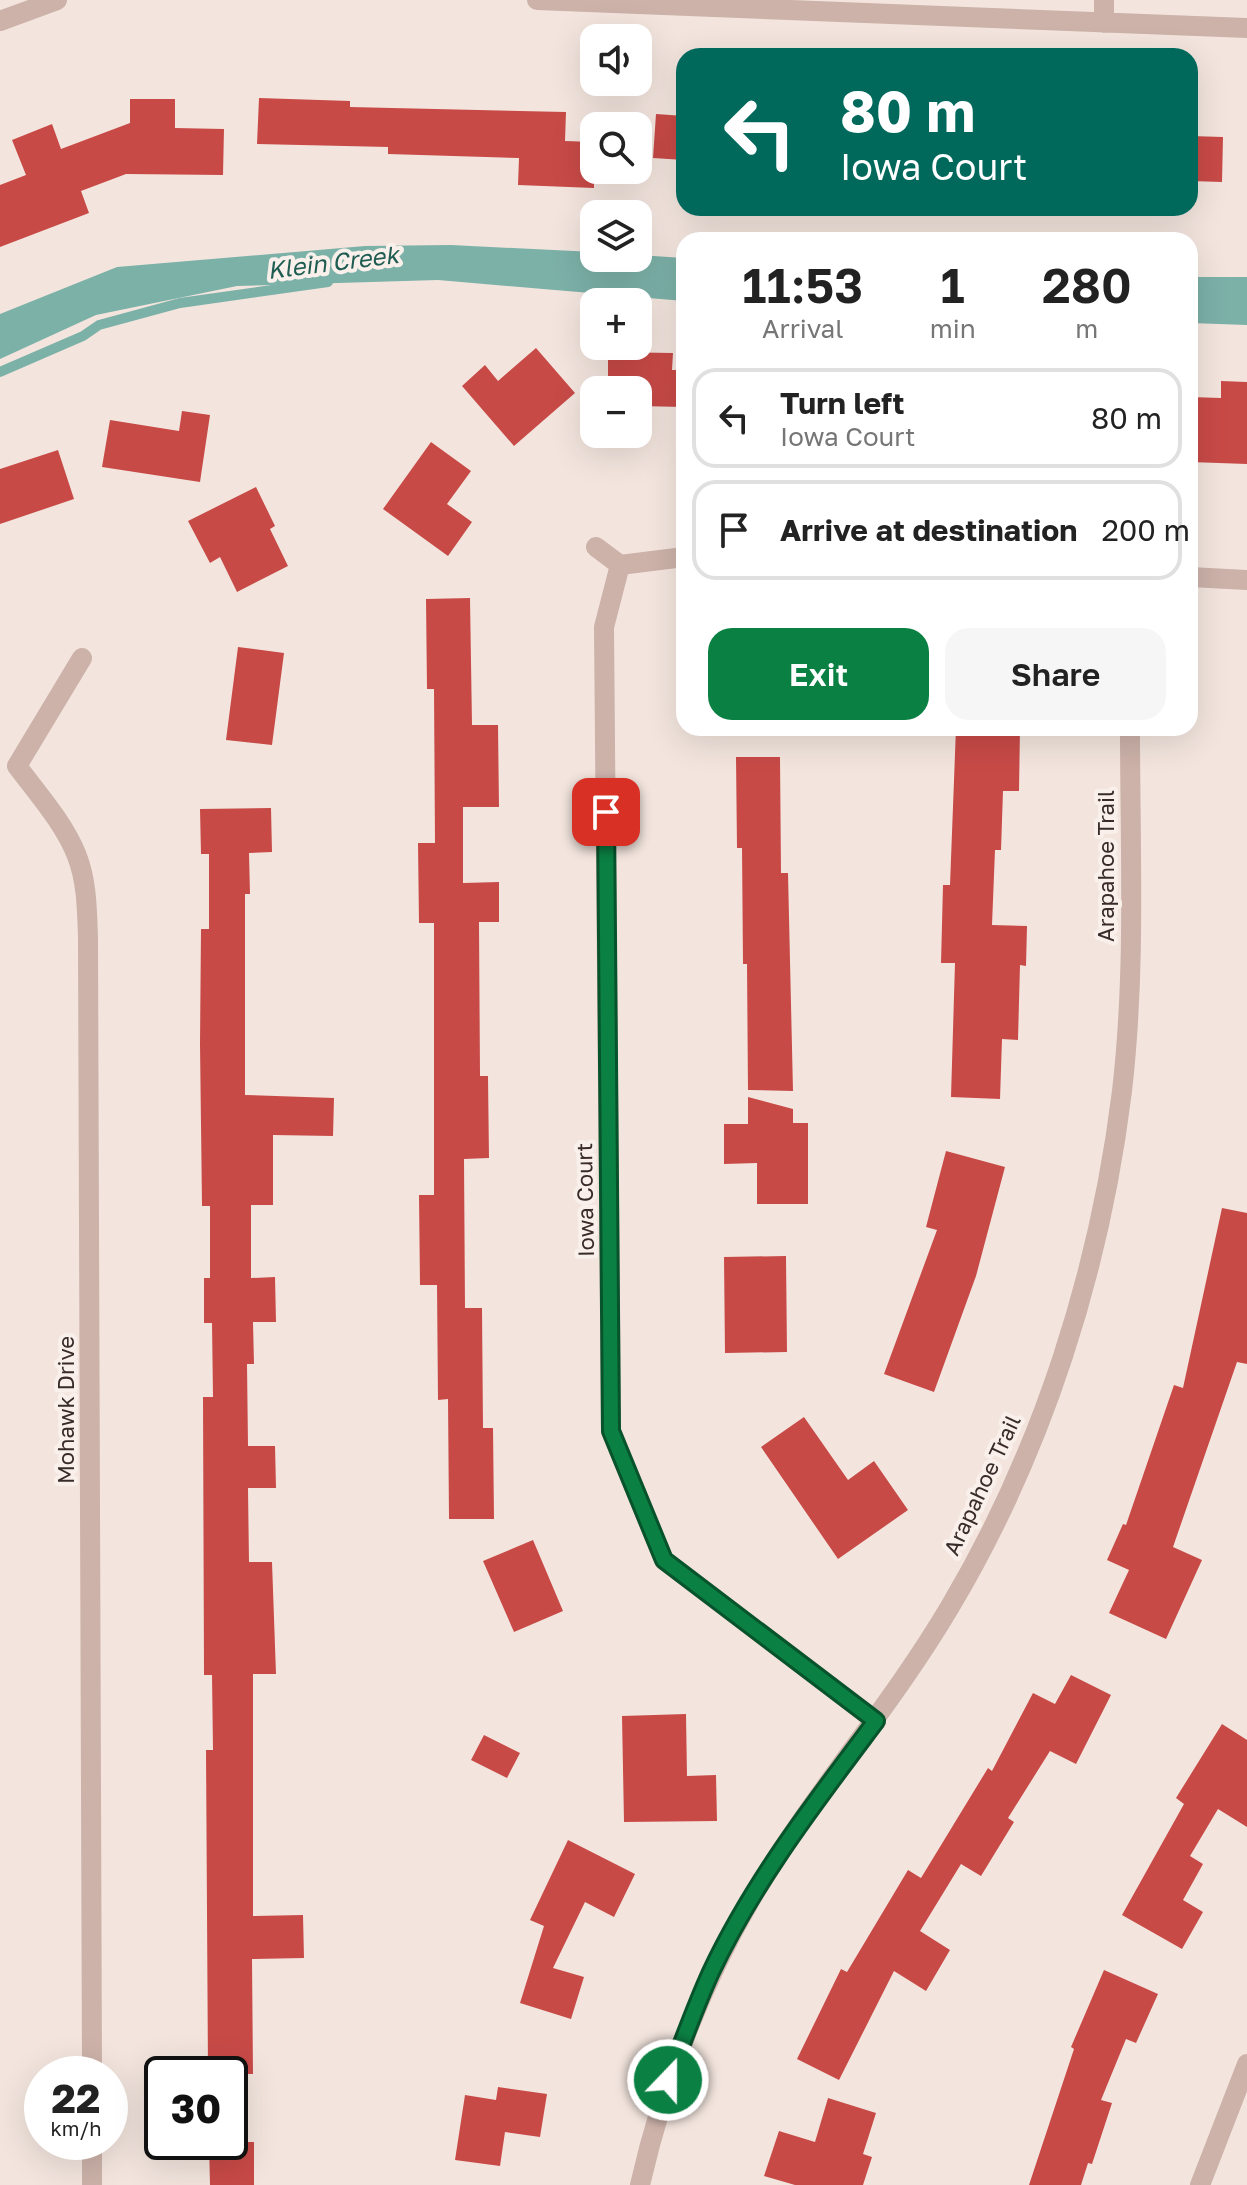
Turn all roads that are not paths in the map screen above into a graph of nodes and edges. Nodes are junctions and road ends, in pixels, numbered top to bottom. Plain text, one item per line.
1 (57, 0) edge
2 (537, 0) edge
3 (1104, 0) edge
4 (0, 21) edge
5 (1104, 23) junction
6 (1247, 28) edge
7 (596, 547) dead end
8 (676, 558) edge
9 (620, 565) junction
10 (1198, 577) edge
11 (1247, 580) edge
12 (82, 658) dead end
13 (1130, 736) edge
14 (9, 764) edge
15 (876, 1721) junction
16 (92, 2056) edge
17 (1247, 2064) edge
18 (92, 2160) edge
19 (92, 2185) edge
20 (640, 2185) edge
21 (1200, 2185) edge

1 - 4 street
2 - 5 street
3 - 5 street
5 - 6 street
7 - 9 street
8 - 9 street
9 - 15 street, Iowa Court
10 - 11 street
12 - 14 street
13 - 15 street, Arapahoe Trail
14 - 16 street, Mohawk Drive
15 - 20 street, Arapahoe Trail
17 - 21 street
18 - 19 street

